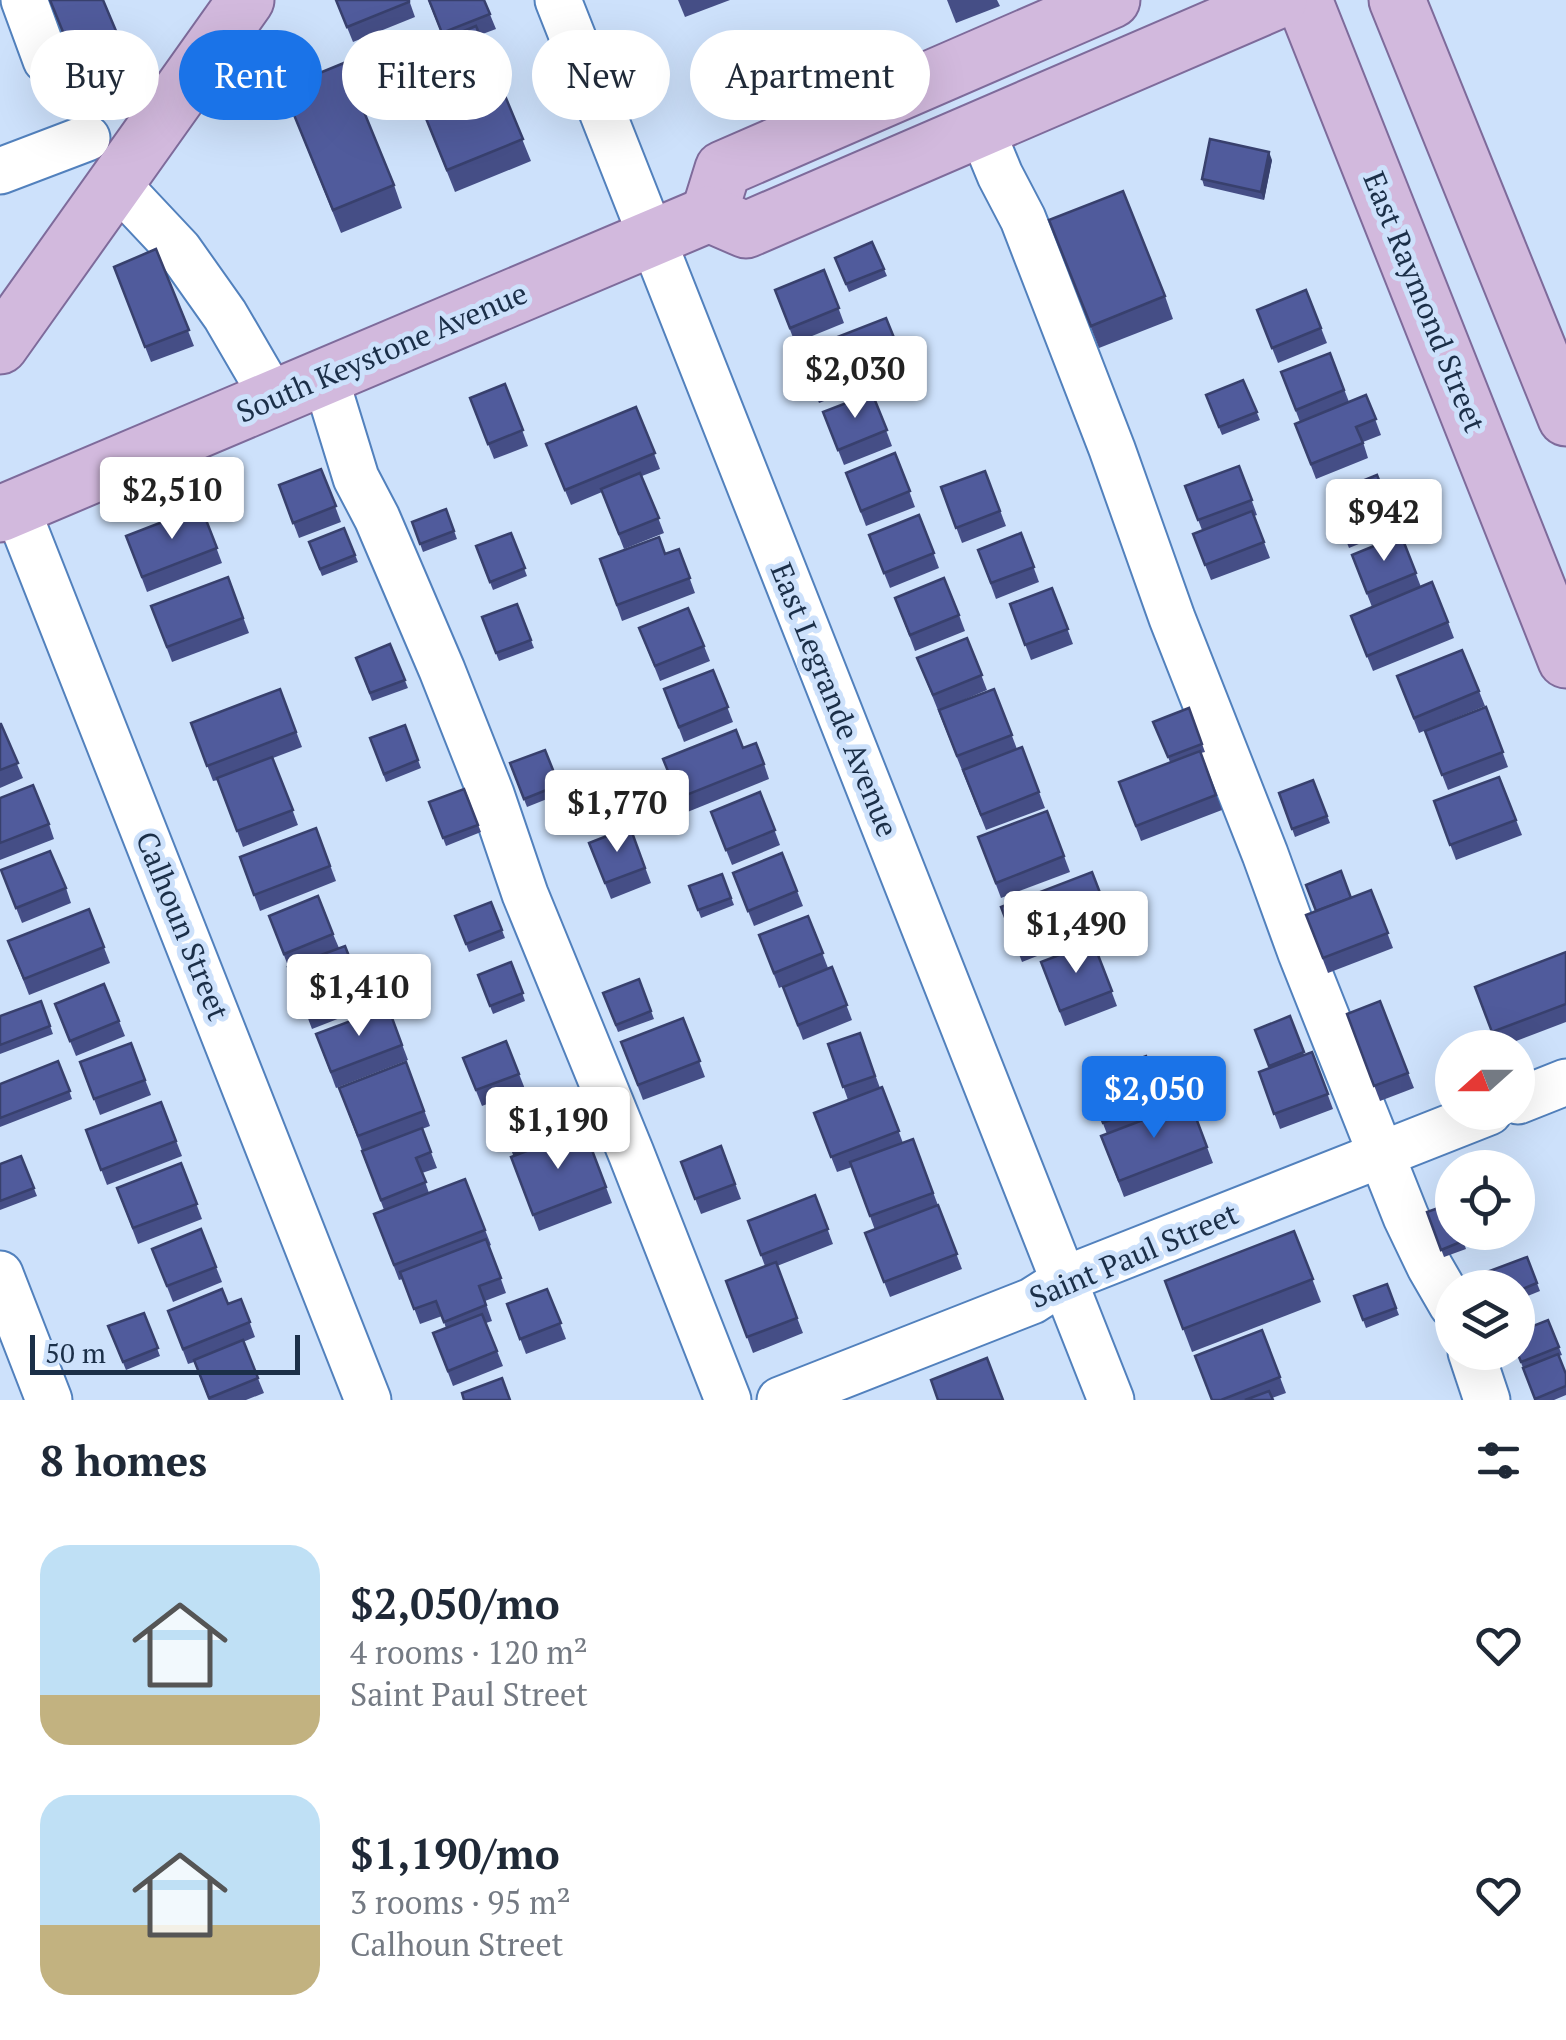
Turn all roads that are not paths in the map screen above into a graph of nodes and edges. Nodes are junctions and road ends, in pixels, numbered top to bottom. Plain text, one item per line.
1 (24, 0) edge
2 (246, 0) edge
3 (558, 0) edge
4 (1112, 0) edge
5 (1280, 0) edge
6 (1304, 0) edge
7 (1397, 0) edge
8 (35, 30) edge
9 (981, 129) junction
10 (101, 161) junction
11 (0, 172) edge
12 (709, 214) junction
13 (652, 239) junction
14 (1551, 336) edge
15 (0, 346) edge
16 (325, 377) junction
17 (274, 399) junction
18 (1566, 418) edge
19 (8, 511) edge
20 (1566, 660) edge
21 (1566, 1082) edge
22 (1535, 1094) edge
23 (1444, 1130) edge
24 (1382, 1155) junction
25 (0, 1274) edge
26 (1435, 1276) edge
27 (1064, 1281) junction
28 (1477, 1370) edge
29 (48, 1400) edge
30 (368, 1400) edge
31 (728, 1400) edge
32 (780, 1400) edge
33 (1111, 1400) edge
34 (1487, 1400) edge

1 - 8 street
2 - 10 main road
3 - 13 street, East Legrande Avenue
4 - 12 main road
5 - 9 main road
6 - 20 main road, East Raymond Street
7 - 14 main road
9 - 12 main road
9 - 24 street
10 - 11 street
10 - 15 main road
10 - 17 street
12 - 13 main road, South Keystone Avenue
13 - 16 main road, South Keystone Avenue
13 - 27 street, East Legrande Avenue
14 - 18 main road
16 - 17 main road, South Keystone Avenue
16 - 31 street
17 - 19 main road, South Keystone Avenue
19 - 30 street, Calhoun Street
21 - 22 street
23 - 24 street, Saint Paul Street
24 - 26 street
24 - 27 street, Saint Paul Street
25 - 29 street
27 - 32 street, Saint Paul Street
27 - 33 street, East Legrande Avenue
28 - 34 street

